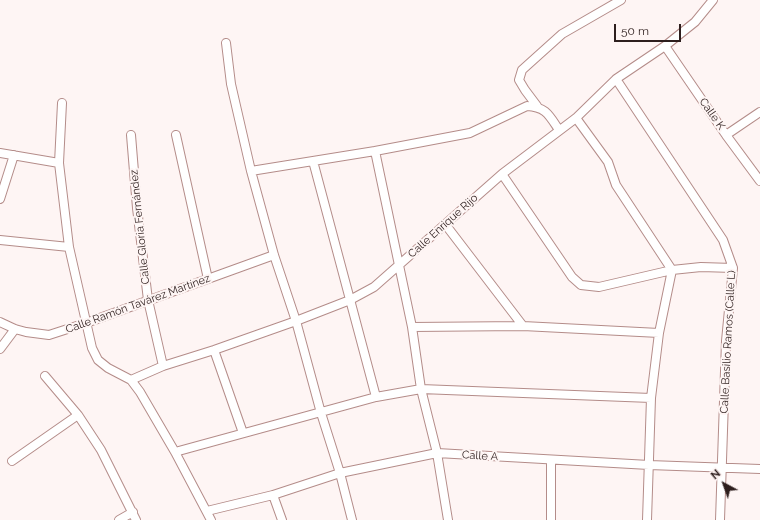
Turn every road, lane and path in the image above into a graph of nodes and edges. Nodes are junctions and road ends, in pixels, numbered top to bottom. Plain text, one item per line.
1 (621, 0) edge
2 (713, 0) edge
3 (226, 43) dead end
4 (665, 46) junction
5 (616, 79) junction
6 (62, 103) dead end
7 (537, 106) junction
8 (760, 112) edge
9 (576, 118) junction
10 (558, 130) junction
11 (131, 135) dead end
12 (176, 135) dead end
13 (726, 135) junction
14 (375, 151) junction
15 (0, 153) edge
16 (14, 155) junction
17 (312, 162) junction
18 (59, 163) junction
19 (250, 171) junction
20 (502, 174) junction
21 (760, 181) edge
22 (0, 199) edge
23 (445, 224) junction
24 (0, 240) edge
25 (69, 247) junction
26 (274, 255) junction
27 (399, 266) junction
28 (733, 268) junction
29 (672, 270) junction
30 (208, 279) junction
31 (148, 300) junction
32 (350, 300) junction
33 (296, 321) junction
34 (0, 322) edge
35 (86, 323) junction
36 (523, 326) junction
37 (412, 327) junction
38 (15, 329) junction
39 (658, 333) junction
40 (0, 349) edge
41 (214, 350) junction
42 (163, 366) junction
43 (45, 376) dead end
44 (131, 380) junction
45 (421, 389) junction
46 (376, 397) junction
47 (651, 398) junction
48 (321, 413) junction
49 (78, 415) junction
50 (244, 434) junction
51 (175, 452) junction
52 (437, 453) junction
53 (551, 460) junction
54 (12, 461) dead end
55 (649, 465) junction
56 (722, 468) junction
57 (760, 469) edge
58 (340, 473) junction
59 (273, 495) junction
60 (207, 511) junction
61 (134, 516) edge
62 (120, 520) edge
63 (211, 520) edge
64 (282, 520) edge
65 (352, 520) edge
66 (448, 520) edge
67 (551, 520) edge
68 (647, 520) edge
69 (720, 520) edge

1 - 7 street
2 - 4 street, Calle Enrique Rijo
3 - 19 street
4 - 5 street, Calle Enrique Rijo
4 - 13 street, Calle K
5 - 9 street, Calle Enrique Rijo
5 - 28 street, Calle Basilio Ramos (Calle L)
6 - 18 street
7 - 10 street
7 - 14 street
8 - 13 street
9 - 10 street, Calle Enrique Rijo
9 - 29 street
10 - 20 street, Calle Enrique Rijo
11 - 31 street, Calle Gloria Fernández
12 - 30 street
13 - 21 street, Calle K
14 - 17 street
14 - 27 street
15 - 16 street
16 - 18 street
16 - 22 street
17 - 19 street
17 - 32 street
18 - 25 street
19 - 26 street
20 - 23 street, Calle Enrique Rijo
20 - 29 street
23 - 27 street, Calle Enrique Rijo
23 - 36 street
24 - 25 street
25 - 35 street
26 - 30 street, Calle Ramón Tavárez Martínez
26 - 33 street
27 - 32 street, Calle Enrique Rijo
27 - 37 street
28 - 29 street
28 - 56 street, Calle Basilio Ramos (Calle L)
29 - 39 street
30 - 31 street, Calle Ramón Tavárez Martínez
31 - 35 street, Calle Ramón Tavárez Martínez
31 - 42 street, Calle Gloria Fernández
32 - 33 street, Calle Enrique Rijo
32 - 46 street
33 - 41 street, Calle Enrique Rijo
33 - 48 street
34 - 38 street, Calle Ramón Tavárez Martínez
35 - 38 street, Calle Ramón Tavárez Martínez
35 - 44 street
36 - 37 street
36 - 39 street
37 - 45 street
38 - 40 street
39 - 47 street
41 - 42 street, Calle Enrique Rijo
41 - 50 street
42 - 44 street, Calle Enrique Rijo
43 - 49 street
44 - 51 street
45 - 46 street
45 - 47 street
45 - 52 street
46 - 48 street
47 - 55 street
48 - 50 street
48 - 58 street
49 - 54 street
49 - 61 street
50 - 51 street
51 - 60 street
52 - 53 street, Calle A
52 - 58 street, Calle A
52 - 66 street
53 - 55 street, Calle A
53 - 67 street
55 - 56 street, Calle A
55 - 68 street
56 - 57 street, Calle A
56 - 69 street, Calle Basilio Ramos (Calle L)
58 - 59 street, Calle A
58 - 65 street
59 - 60 street, Calle A
59 - 64 street
60 - 63 street
61 - 62 street

